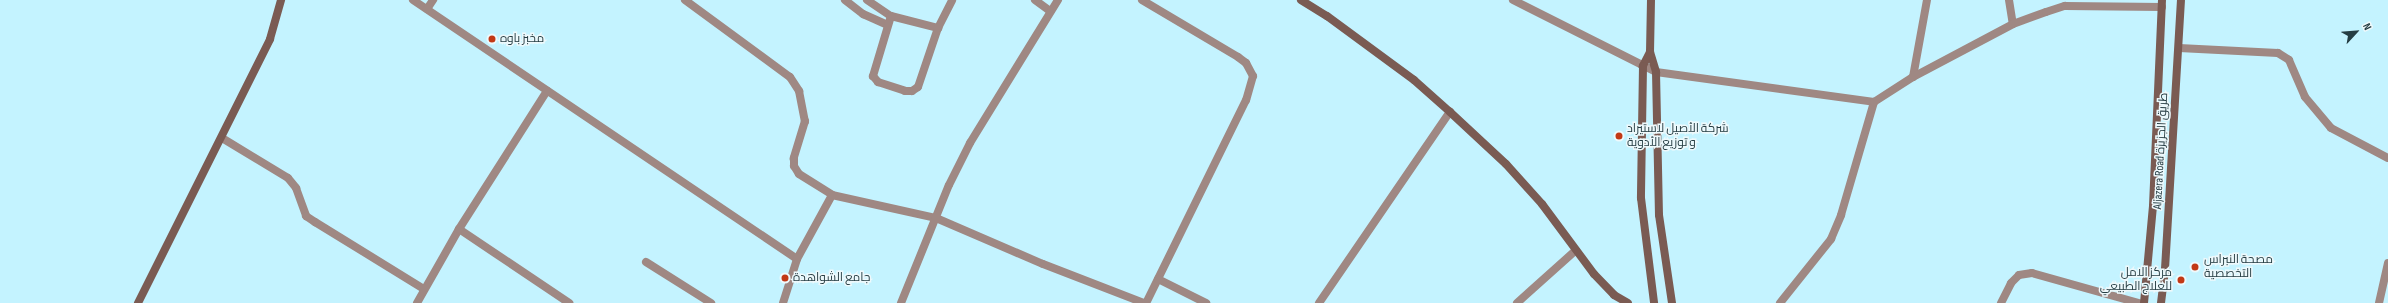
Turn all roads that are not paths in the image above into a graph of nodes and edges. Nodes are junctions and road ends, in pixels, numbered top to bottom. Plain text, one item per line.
1 (281, 0) edge
2 (413, 0) edge
3 (433, 0) edge
4 (685, 0) edge
5 (845, 0) edge
6 (867, 0) edge
7 (952, 0) edge
8 (1035, 0) edge
9 (1058, 0) edge
10 (1142, 0) edge
11 (1301, 0) edge
12 (1513, 0) edge
13 (1651, 0) edge
14 (1926, 0) edge
15 (2009, 0) edge
16 (2181, 0) edge
17 (2162, 4) edge
18 (427, 9) junction
19 (1050, 11) junction
20 (891, 16) junction
21 (2013, 24) junction
22 (888, 25) junction
23 (938, 28) junction
24 (2179, 48) junction
25 (1650, 52) junction
26 (1643, 66) junction
27 (1656, 72) junction
28 (1913, 76) junction
29 (547, 91) junction
30 (1874, 102) junction
31 (1450, 112) junction
32 (222, 138) junction
33 (2388, 158) edge
34 (832, 195) junction
35 (936, 218) junction
36 (459, 229) junction
37 (1576, 250) junction
38 (797, 259) junction
39 (646, 262) dead end
40 (2388, 263) edge
41 (1158, 279) junction
42 (424, 289) junction
43 (138, 303) edge
44 (418, 303) edge
45 (569, 303) edge
46 (711, 303) edge
47 (783, 303) edge
48 (901, 303) edge
49 (1145, 303) edge
50 (1206, 303) edge
51 (1319, 303) edge
52 (1517, 303) edge
53 (1628, 303) edge
54 (1654, 303) edge
55 (1672, 303) edge
56 (1780, 303) edge
57 (2001, 303) edge
58 (2138, 303) edge
59 (2144, 303) edge
60 (2161, 303) edge
61 (2379, 303) edge

1 - 32 street
2 - 18 street
3 - 18 street
4 - 34 street
5 - 22 street
6 - 20 street
7 - 23 street
8 - 19 street
9 - 19 street
10 - 41 street
11 - 31 street
12 - 26 street
13 - 25 street
14 - 28 street
15 - 21 street
16 - 24 street, Aljazera Road طريق الجزيزة
17 - 21 street
17 - 59 street, Aljazera Road طريق الجزيزة
18 - 29 street
19 - 35 street
20 - 22 street
20 - 23 street
21 - 28 street
22 - 23 street
24 - 33 street
24 - 60 street, Aljazera Road طريق الجزيزة
25 - 26 street
25 - 27 street
26 - 27 street
26 - 54 street
27 - 30 street
27 - 55 street
28 - 30 street
29 - 36 street
29 - 38 street
30 - 56 street
31 - 37 street
31 - 51 street
32 - 42 street
32 - 43 street
34 - 35 street
34 - 38 street
35 - 48 street
35 - 49 street
36 - 42 street
36 - 45 street
37 - 52 street
37 - 53 street
38 - 47 street
39 - 46 street
40 - 61 street
41 - 49 street
41 - 50 street
42 - 44 street
57 - 58 street

